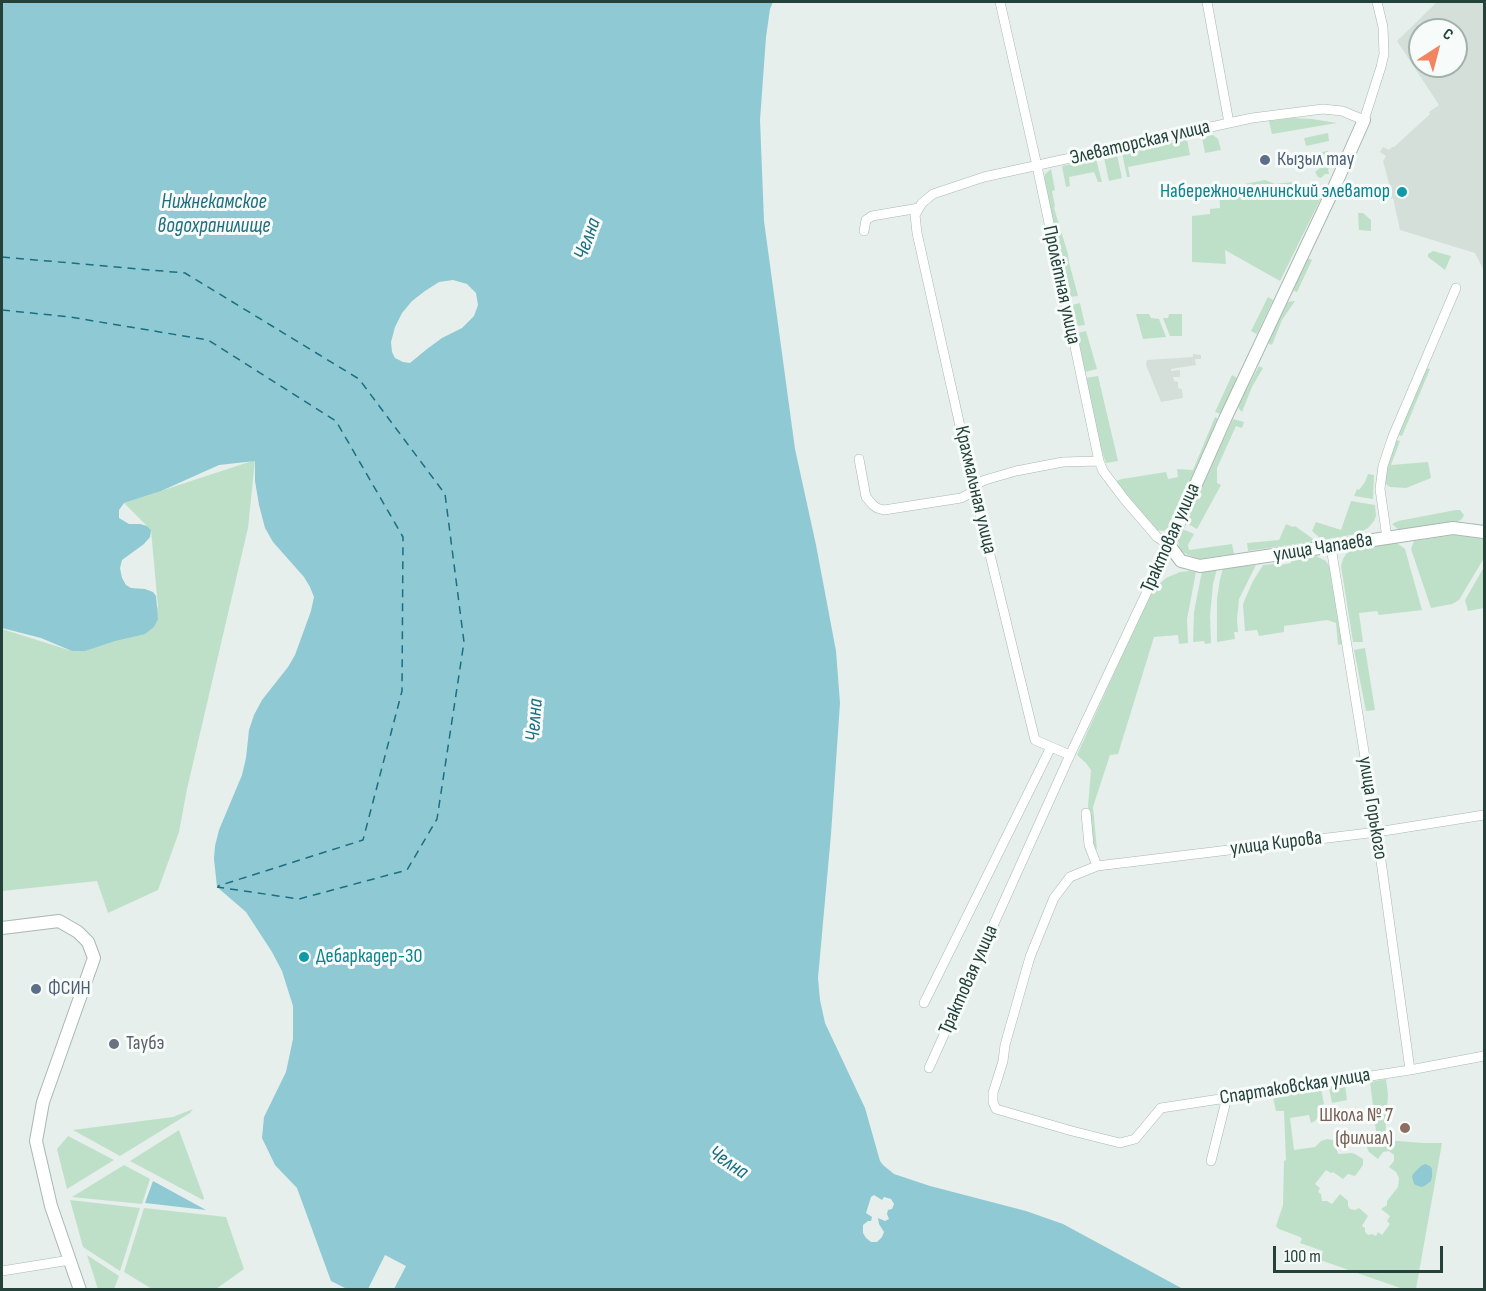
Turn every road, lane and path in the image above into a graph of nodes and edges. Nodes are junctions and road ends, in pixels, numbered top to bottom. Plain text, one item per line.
1 (1000, 2) edge
2 (1207, 2) edge
3 (1377, 2) edge
4 (1364, 120) junction
5 (1229, 123) junction
6 (1037, 166) junction
7 (920, 206) junction
8 (864, 231) dead end
9 (1456, 288) dead end
10 (859, 459) dead end
11 (1099, 461) junction
12 (974, 489) junction
13 (1485, 532) edge
14 (1388, 538) junction
15 (1169, 545) junction
16 (1330, 547) junction
17 (1051, 747) junction
18 (1070, 755) junction
19 (1086, 813) dead end
20 (1485, 815) edge
21 (1377, 832) junction
22 (1097, 866) junction
23 (2, 928) edge
24 (924, 1004) dead end
25 (1485, 1056) edge
26 (929, 1068) dead end
27 (1410, 1070) junction
28 (1227, 1098) junction
29 (1120, 1143) joint
30 (1211, 1161) dead end
31 (70, 1260) junction
32 (2, 1271) edge
33 (80, 1290) edge

1 - 6 street, Пролётная улица
2 - 5 street
3 - 4 street, Трактовая улица
4 - 5 street, Элеваторская улица
4 - 15 street, Трактовая улица
5 - 6 street, Элеваторская улица
6 - 7 street, Элеваторская улица
6 - 11 street, Пролётная улица
7 - 8 street, Элеваторская улица
7 - 12 street, Крахмальная улица
9 - 14 street
10 - 12 street
11 - 12 street
11 - 15 street, Пролётная улица
12 - 17 street, Крахмальная улица
13 - 14 street, улица Чапаева
14 - 16 street, улица Чапаева
15 - 16 street, улица Чапаева
15 - 18 street, Трактовая улица
16 - 21 street, улица Горького
17 - 18 street, Крахмальная улица
17 - 24 street
18 - 26 street, Трактовая улица
19 - 22 street
20 - 21 street, улица Кирова
21 - 22 street, улица Кирова
21 - 27 street, улица Горького
22 - 29 street, улица Кирова
23 - 31 street
25 - 27 street, Спартаковская улица
27 - 28 street, Спартаковская улица
28 - 29 street, Спартаковская улица
28 - 30 street
31 - 32 street
31 - 33 street

